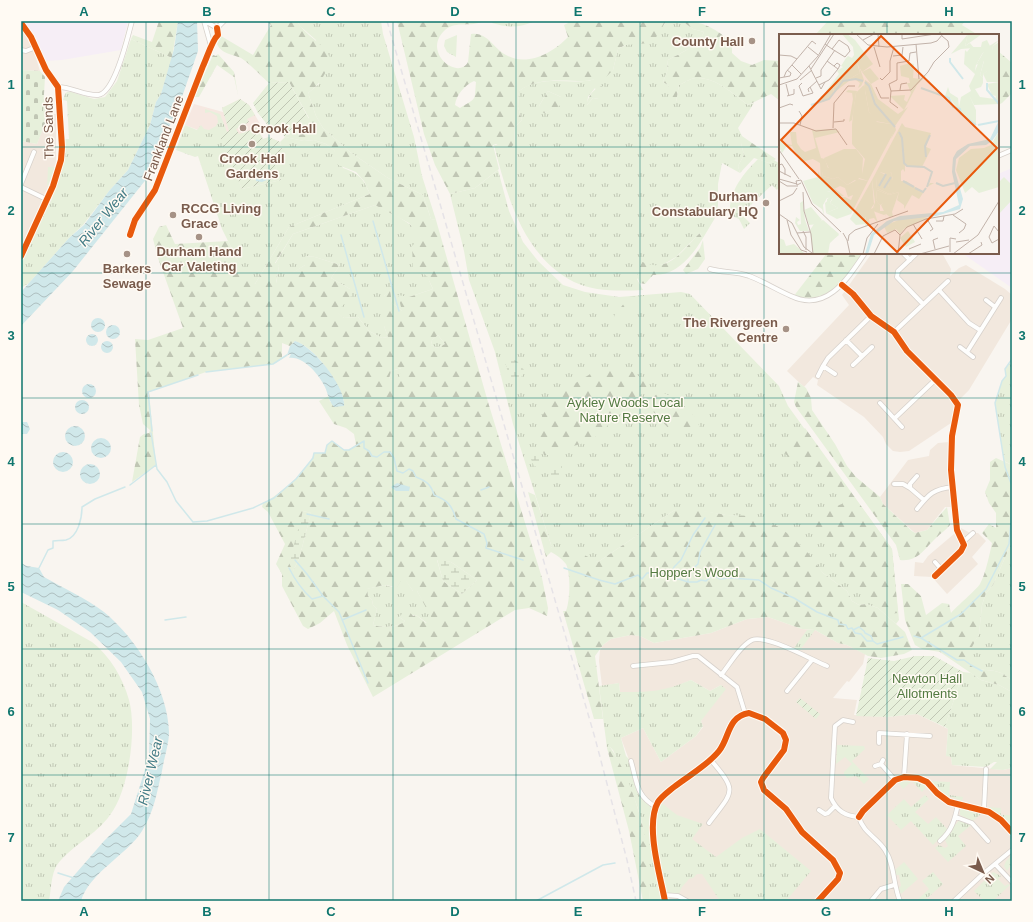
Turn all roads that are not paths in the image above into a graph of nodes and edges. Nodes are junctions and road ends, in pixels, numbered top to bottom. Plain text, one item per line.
1 (132, 21) edge
2 (204, 21) edge
3 (224, 21) edge
4 (21, 23) edge
5 (212, 26) junction
6 (217, 28) junction
7 (207, 31) junction
8 (209, 37) junction
9 (215, 37) junction
10 (211, 46) junction
11 (36, 47) junction
12 (21, 50) edge
13 (58, 87) junction
14 (1012, 150) edge
15 (34, 152) dead end
16 (999, 156) edge
17 (21, 186) edge
18 (48, 200) junction
19 (130, 235) dead end
20 (864, 254) edge
21 (904, 254) edge
22 (916, 254) edge
23 (21, 256) edge
24 (910, 260) junction
25 (710, 269) dead end
26 (948, 281) dead end
27 (842, 285) junction
28 (939, 290) junction
29 (1001, 298) dead end
30 (986, 300) dead end
31 (923, 304) junction
32 (995, 306) junction
33 (871, 316) junction
34 (980, 330) junction
35 (894, 332) junction
36 (846, 340) junction
37 (872, 347) dead end
38 (960, 347) dead end
39 (967, 352) junction
40 (862, 356) junction
41 (973, 357) dead end
42 (853, 365) dead end
43 (823, 366) junction
44 (835, 374) dead end
45 (818, 376) dead end
46 (935, 380) junction
47 (880, 403) dead end
48 (895, 418) junction
49 (902, 428) dead end
50 (917, 476) dead end
51 (894, 484) dead end
52 (953, 486) junction
53 (910, 488) junction
54 (924, 500) junction
55 (916, 509) dead end
56 (973, 533) dead end
57 (963, 542) junction
58 (935, 562) dead end
59 (942, 570) junction
60 (935, 576) dead end
61 (812, 660) junction
62 (633, 666) dead end
63 (827, 666) dead end
64 (721, 675) junction
65 (787, 691) dead end
66 (745, 713) junction
67 (853, 722) dead end
68 (907, 734) junction
69 (930, 736) dead end
70 (879, 743) dead end
71 (710, 759) junction
72 (631, 761) dead end
73 (876, 766) dead end
74 (986, 769) dead end
75 (904, 777) junction
76 (895, 780) junction
77 (958, 804) junction
78 (835, 806) junction
79 (656, 807) junction
80 (984, 809) junction
81 (819, 810) dead end
82 (859, 817) junction
83 (956, 817) junction
84 (709, 823) dead end
85 (1012, 832) edge
86 (940, 841) dead end
87 (988, 841) dead end
88 (1012, 850) edge
89 (996, 864) junction
90 (1012, 882) edge
91 (894, 885) junction
92 (664, 895) junction
93 (665, 901) edge
94 (687, 901) edge
95 (818, 901) edge
96 (871, 901) edge
97 (900, 901) edge
98 (954, 901) edge

1 - 13 street
2 - 5 street
2 - 7 street
3 - 6 street
4 - 11 street
5 - 6 street
5 - 7 street
6 - 9 street
7 - 8 street
8 - 9 street
8 - 10 street
9 - 10 street, Frankland Lane
10 - 19 street, Frankland Lane
11 - 12 street
11 - 13 street
13 - 18 street, The Sands
14 - 16 street
15 - 17 street
17 - 18 street
18 - 23 street, The Sands
20 - 27 street
21 - 24 street
22 - 24 street
24 - 31 street
25 - 27 street
26 - 28 street
27 - 33 street
28 - 31 street
28 - 34 street
29 - 32 street
30 - 32 street
31 - 35 street
32 - 34 street
33 - 35 street
33 - 36 street
34 - 39 street
35 - 46 street
36 - 40 street
36 - 43 street
37 - 40 street
38 - 39 street
39 - 41 street
40 - 42 street
43 - 44 street
43 - 45 street
46 - 48 street
46 - 52 street
47 - 48 street
48 - 49 street
50 - 53 street
51 - 53 street
52 - 54 street
52 - 57 street
53 - 54 street
54 - 55 street
56 - 57 street
57 - 59 street
58 - 59 street
59 - 60 street
61 - 63 street
61 - 64 street
61 - 65 street
62 - 64 street
64 - 66 street
66 - 71 street
66 - 95 street
67 - 78 street
68 - 69 street
68 - 70 street
68 - 75 street
71 - 79 street
71 - 84 street
72 - 79 street
73 - 76 street
74 - 80 street
75 - 76 street
75 - 77 street
76 - 82 street
77 - 80 street
77 - 83 street
78 - 81 street
78 - 82 street
79 - 92 street
80 - 85 street
82 - 91 street
83 - 86 street
83 - 87 street
88 - 89 street
89 - 90 street
89 - 98 street
91 - 96 street
91 - 97 street
92 - 93 street
92 - 94 street

